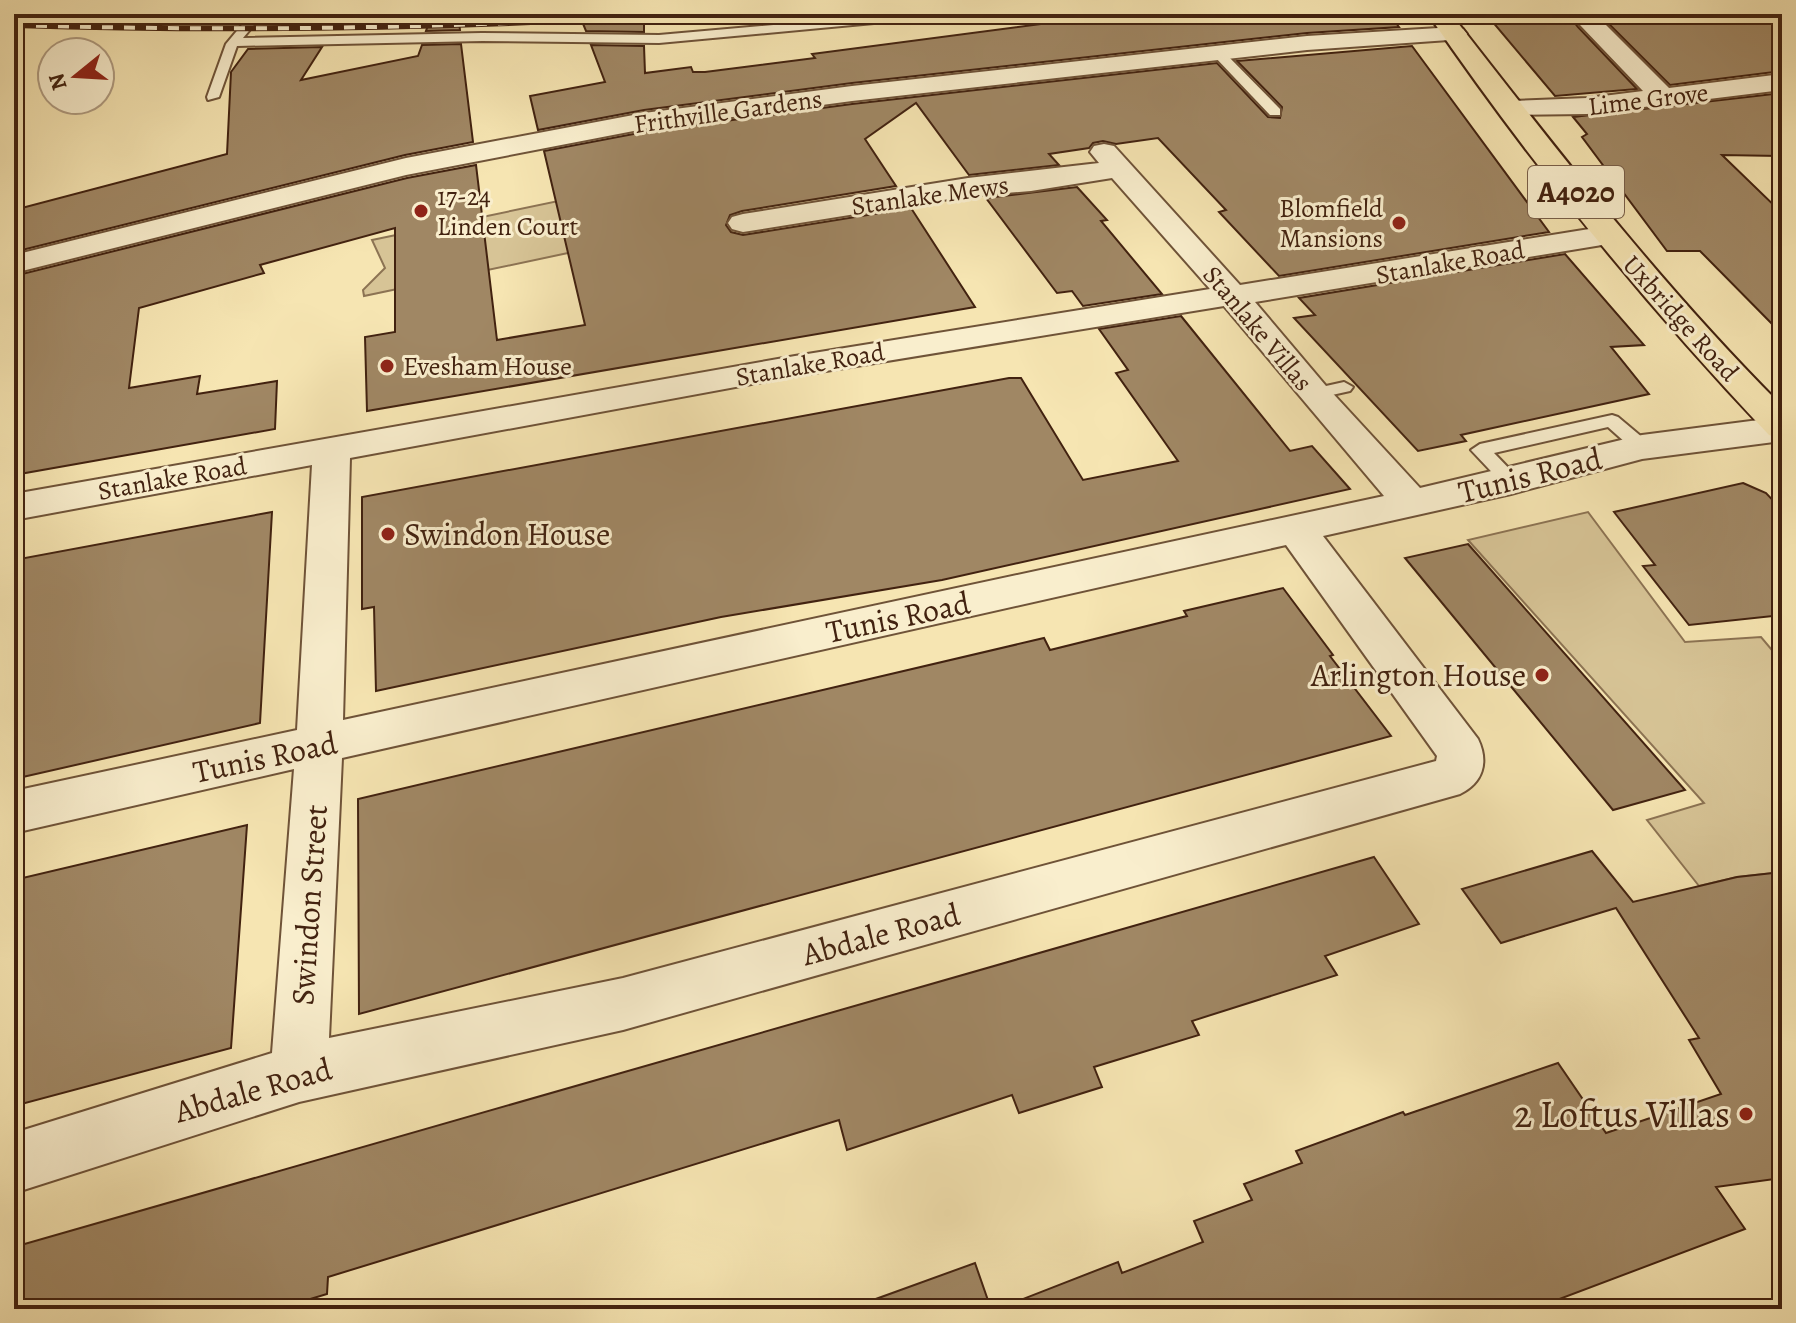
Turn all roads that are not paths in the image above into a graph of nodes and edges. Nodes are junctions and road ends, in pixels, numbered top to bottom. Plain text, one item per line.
1 (257, 14) edge
2 (938, 14) edge
3 (1590, 14) edge
4 (1447, 24) edge
5 (234, 42) junction
6 (1218, 53) junction
7 (1779, 85) edge
8 (213, 97) dead end
9 (1664, 98) junction
10 (1512, 109) junction
11 (1275, 112) dead end
12 (1111, 160) joint
13 (743, 223) dead end
14 (1608, 235) junction
15 (14, 264) edge
16 (1232, 295) junction
17 (1782, 428) edge
18 (332, 449) junction
19 (1412, 503) junction
20 (14, 507) edge
21 (1296, 529) junction
22 (319, 745) junction
23 (14, 812) edge
24 (299, 1073) junction
25 (14, 1163) edge

1 - 5 lane
2 - 5 lane
3 - 9 street
4 - 6 street, Frithville Gardens
4 - 10 main road, Uxbridge Road / A4020
5 - 8 lane
6 - 11 lane
6 - 15 street, Frithville Gardens
7 - 9 street, Lime Grove
9 - 10 street, Lime Grove
10 - 14 main road, Uxbridge Road / A4020
12 - 13 street, Stanlake Mews
12 - 16 street, Stanlake Villas
14 - 16 street, Stanlake Road
14 - 17 main road, Uxbridge Road / A4020
16 - 18 street, Stanlake Road
16 - 19 street, Stanlake Villas
17 - 19 street, Tunis Road
18 - 20 street, Stanlake Road
18 - 22 street, Swindon Street
19 - 21 street, Tunis Road
21 - 22 street, Tunis Road
21 - 24 street, Abdale Road
22 - 23 street, Tunis Road
22 - 24 street, Swindon Street
24 - 25 street, Abdale Road

